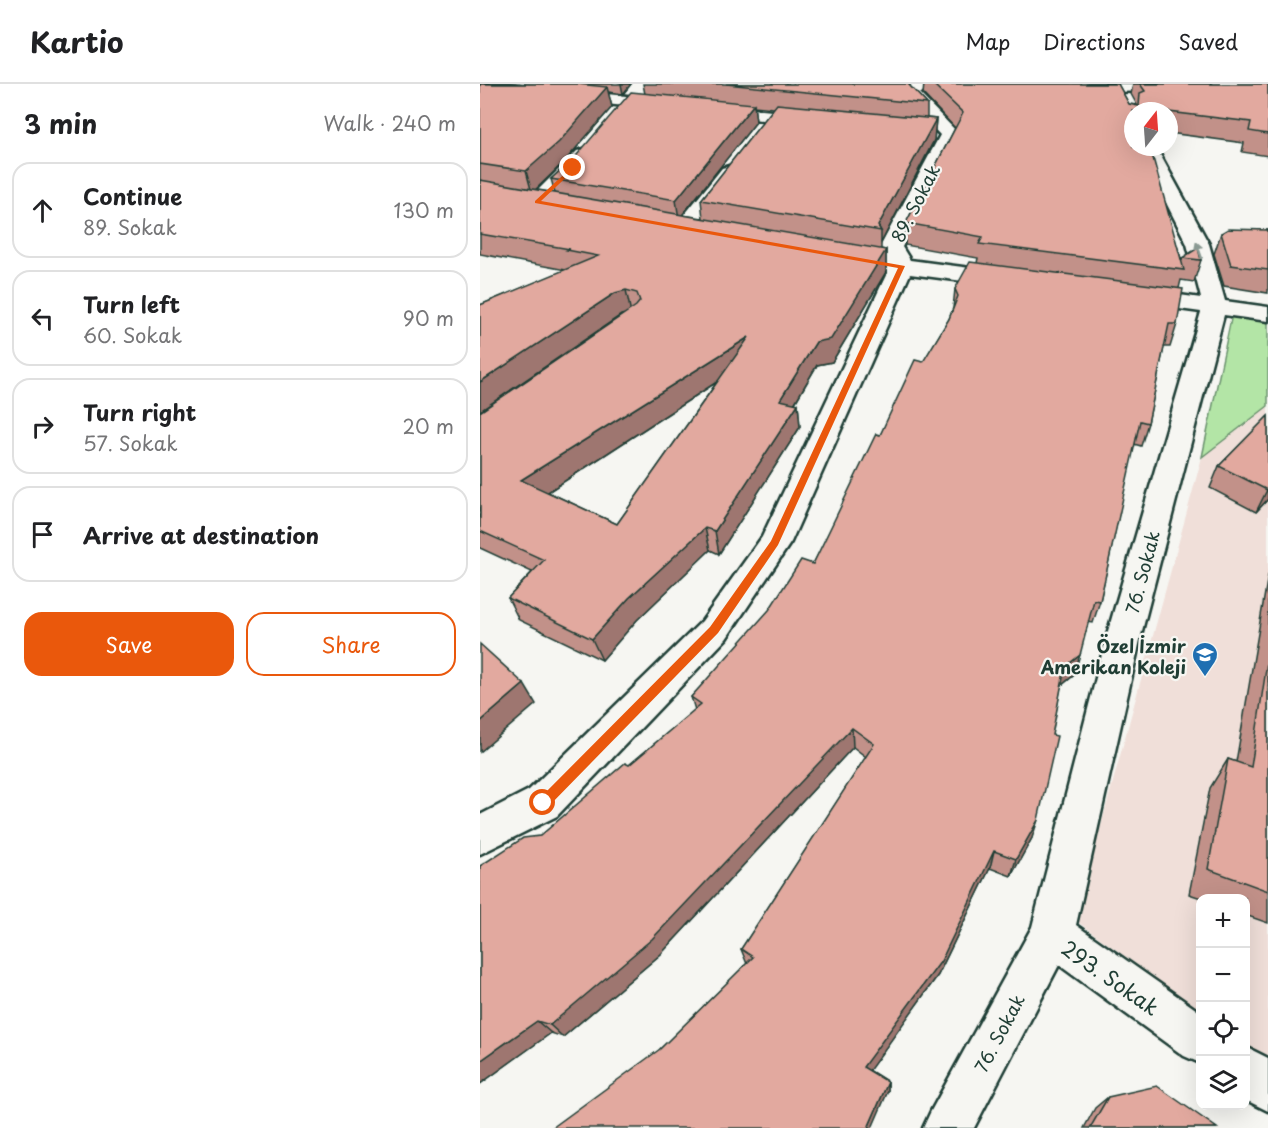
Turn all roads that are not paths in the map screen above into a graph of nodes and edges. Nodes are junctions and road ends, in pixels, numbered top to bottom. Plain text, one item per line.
1 (643, 84) edge
2 (923, 84) edge
3 (1096, 84) edge
4 (1202, 84) edge
5 (480, 86) edge
6 (1115, 86) edge
7 (629, 101) junction
8 (1124, 102) edge
9 (773, 116) junction
10 (615, 118) edge
11 (832, 122) edge
12 (758, 135) edge
13 (594, 143) edge
14 (744, 153) edge
15 (1152, 156) edge
16 (514, 198) edge
17 (537, 202) junction
18 (560, 206) edge
19 (662, 224) edge
20 (685, 229) junction
21 (707, 232) edge
22 (856, 258) edge
23 (902, 266) junction
24 (1030, 282) edge
25 (1111, 293) edge
26 (1215, 306) junction
27 (1268, 314) edge
28 (480, 835) edge
29 (1052, 934) junction
30 (1196, 1037) edge
31 (1250, 1074) edge
32 (1268, 1087) edge
33 (948, 1128) edge

1 - 7 street
2 - 23 street, 89. Sokak
3 - 6 street
4 - 6 street
5 - 7 street
6 - 8 street
7 - 9 street
7 - 10 street
9 - 11 street
9 - 12 street
13 - 17 street
14 - 20 street
26 -> 15 street
16 - 17 street
17 - 18 street
19 - 20 street
20 - 21 street
22 - 23 street
23 - 24 street
23 - 28 street, 89. Sokak
25 - 26 street
26 - 27 street
26 - 29 street, 76. Sokak
29 - 30 street, 293. Sokak
29 - 33 street, 76. Sokak
31 - 32 street

